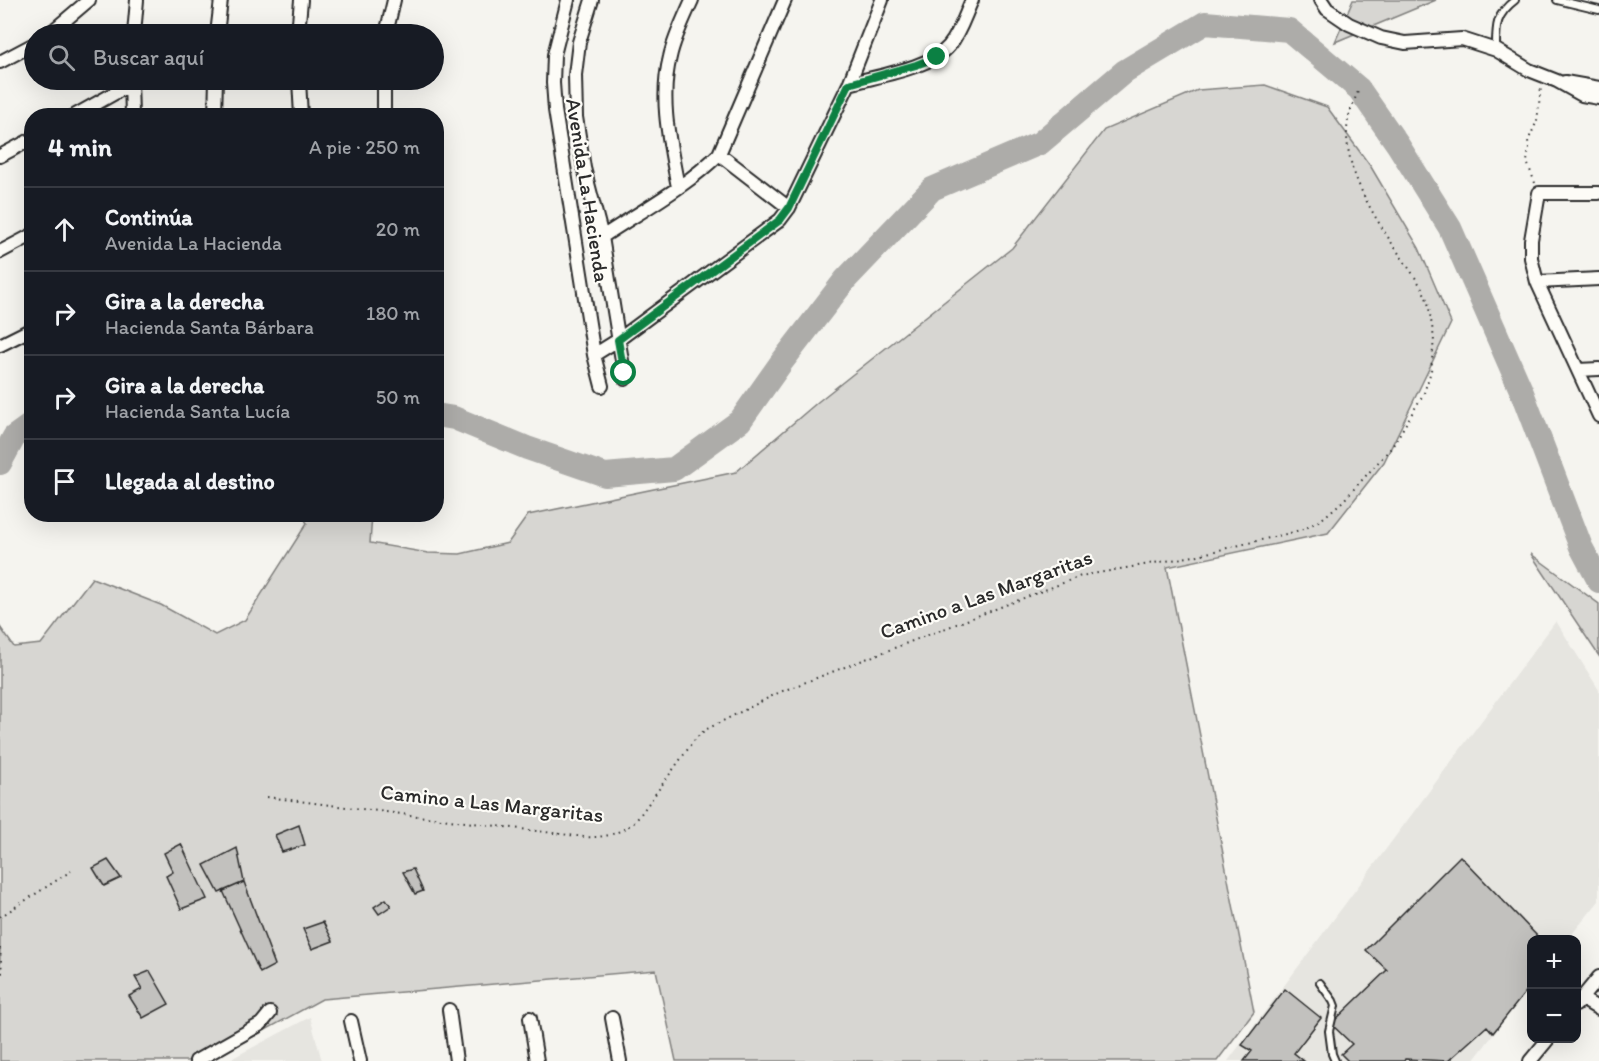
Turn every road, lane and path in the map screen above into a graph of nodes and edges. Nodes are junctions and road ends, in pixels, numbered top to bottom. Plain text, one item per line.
1 (89, 0) edge
2 (137, 0) edge
3 (220, 0) edge
4 (301, 0) edge
5 (394, 0) edge
6 (568, 0) edge
7 (592, 0) edge
8 (692, 0) edge
9 (785, 0) edge
10 (882, 0) edge
11 (972, 0) edge
12 (1322, 0) edge
13 (1515, 0) edge
14 (1557, 0) edge
15 (1599, 10) edge
16 (61, 24) edge
17 (135, 24) edge
18 (218, 24) edge
19 (299, 24) edge
20 (388, 24) edge
21 (24, 49) edge
22 (1496, 50) junction
23 (0, 62) edge
24 (1543, 75) junction
25 (1557, 81) junction
26 (849, 84) junction
27 (1599, 88) edge
28 (1359, 89) dead end
29 (118, 90) edge
30 (131, 90) edge
31 (216, 90) edge
32 (300, 90) edge
33 (384, 90) edge
34 (1599, 98) edge
35 (87, 108) edge
36 (132, 108) edge
37 (215, 108) edge
38 (301, 108) edge
39 (384, 108) edge
40 (24, 143) edge
41 (719, 154) junction
42 (0, 156) edge
43 (678, 187) junction
44 (1539, 193) junction
45 (1599, 193) edge
46 (789, 208) junction
47 (602, 237) junction
48 (24, 239) edge
49 (0, 252) edge
50 (1599, 279) edge
51 (1537, 282) junction
52 (24, 333) edge
53 (618, 340) junction
54 (0, 345) edge
55 (594, 355) junction
56 (1599, 369) edge
57 (1578, 370) junction
58 (626, 380) dead end
59 (602, 386) dead end
60 (1599, 416) edge
61 (267, 797) dead end
62 (71, 871) dead end
63 (0, 917) edge
64 (0, 948) edge
65 (1599, 977) edge
66 (0, 982) edge
67 (1320, 983) dead end
68 (1581, 1000) edge
69 (1581, 1003) edge
70 (1599, 1009) edge
71 (449, 1010) dead end
72 (270, 1013) dead end
73 (530, 1018) dead end
74 (612, 1018) dead end
75 (351, 1021) dead end
76 (1544, 1043) edge
77 (196, 1061) edge
78 (360, 1061) edge
79 (456, 1061) edge
80 (537, 1061) edge
81 (620, 1061) edge
82 (1335, 1061) edge
83 (1530, 1061) edge

1 - 16 street
2 - 17 street
3 - 18 street
4 - 19 street
5 - 20 street
6 - 55 street, Avenida La Hacienda
7 - 47 street, Avenida La Hacienda
8 - 43 street
9 - 41 street
10 - 26 street
11 - 26 street
12 - 22 street
13 - 22 lane
14 - 15 lane
21 - 23 street
22 - 24 street
24 - 25 street
24 - 44 path
25 - 27 street
25 - 34 street
26 - 46 street
28 - 61 path, Camino a Las Margaritas
29 - 35 street
30 - 36 street
31 - 37 street
32 - 38 street
33 - 39 street
40 - 42 street
41 - 43 street
41 - 46 street
43 - 47 street
44 - 45 street
44 - 51 street
46 - 53 street
47 - 53 street, Avenida La Hacienda
48 - 49 street
50 - 51 street
51 - 57 street
52 - 54 street
53 - 55 street
53 - 58 street, Avenida La Hacienda
55 - 59 street, Avenida La Hacienda
56 - 57 street
57 - 60 street
62 - 63 path
64 - 66 path
65 - 68 street
67 - 82 lane
69 - 70 street
71 - 79 street
72 - 77 street
73 - 80 street
74 - 81 street
75 - 78 street
76 - 83 street

